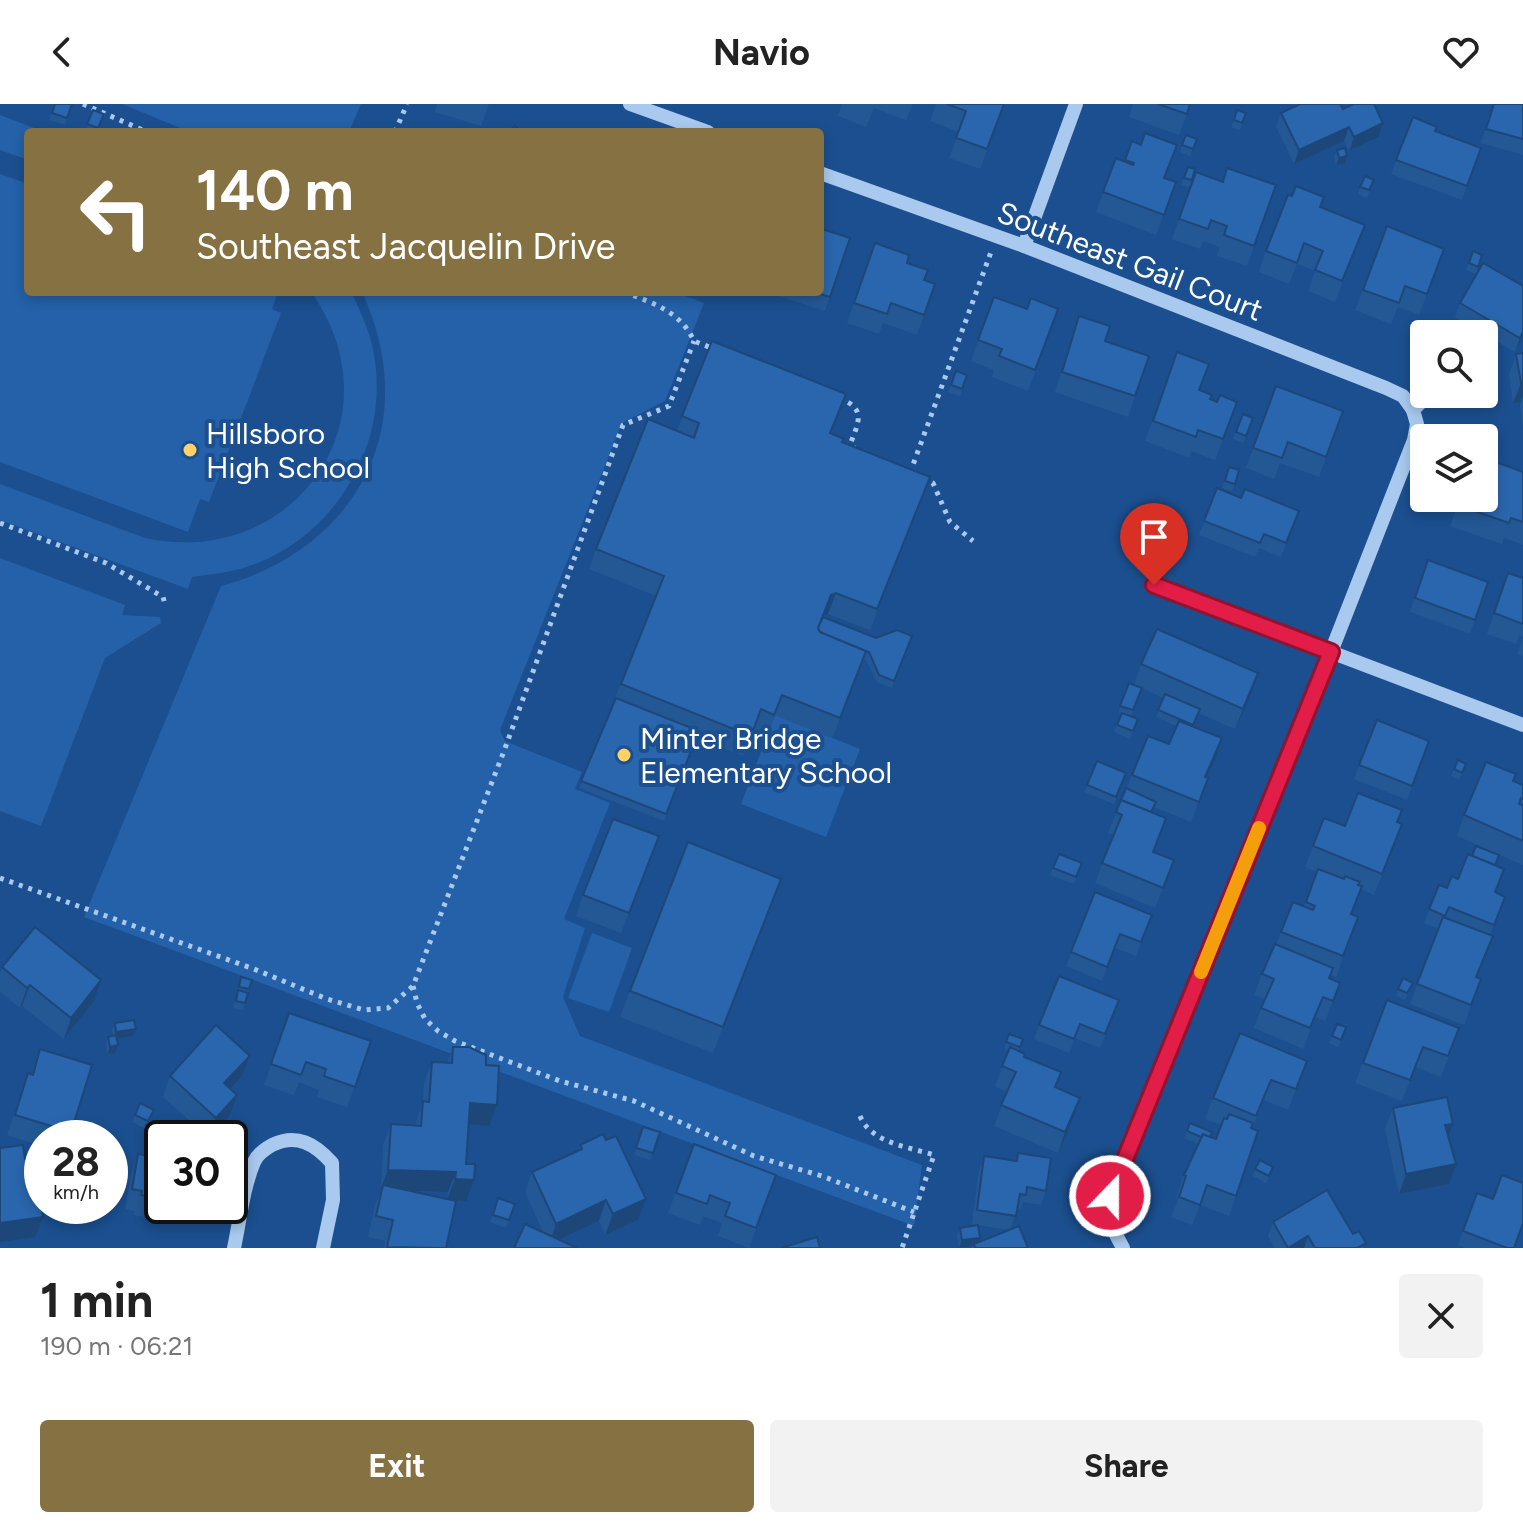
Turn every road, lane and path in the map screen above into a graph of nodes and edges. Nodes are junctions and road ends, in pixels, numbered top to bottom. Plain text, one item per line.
1 (83, 104) edge
2 (407, 104) edge
3 (630, 104) edge
4 (1076, 104) edge
5 (138, 128) edge
6 (397, 128) edge
7 (697, 128) edge
8 (824, 174) edge
9 (996, 236) junction
10 (1024, 246) junction
11 (635, 296) edge
12 (694, 341) junction
13 (722, 352) edge
14 (835, 397) edge
15 (864, 455) edge
16 (898, 468) edge
17 (910, 473) junction
18 (0, 523) edge
19 (973, 541) dead end
20 (1154, 585) dead end
21 (165, 604) dead end
22 (1331, 652) junction
23 (1523, 725) edge
24 (0, 878) edge
25 (413, 986) junction
26 (860, 1116) dead end
27 (914, 1212) junction
28 (234, 1248) edge
29 (323, 1248) edge
30 (902, 1248) edge
31 (1123, 1248) edge

1 - 5 path
2 - 6 path
3 - 7 street
4 - 10 street
8 - 9 street, Southeast Gail Court
9 - 10 street, Southeast Gail Court
9 - 17 path
10 - 22 street, Southeast Gail Court
11 - 12 path
12 - 13 path
12 - 25 path
14 - 15 path
16 - 17 path
17 - 19 path
18 - 21 path
20 - 22 street
22 - 23 street
22 - 31 street
24 - 25 path
25 - 27 path
26 - 27 path
27 - 30 path
28 - 29 street

